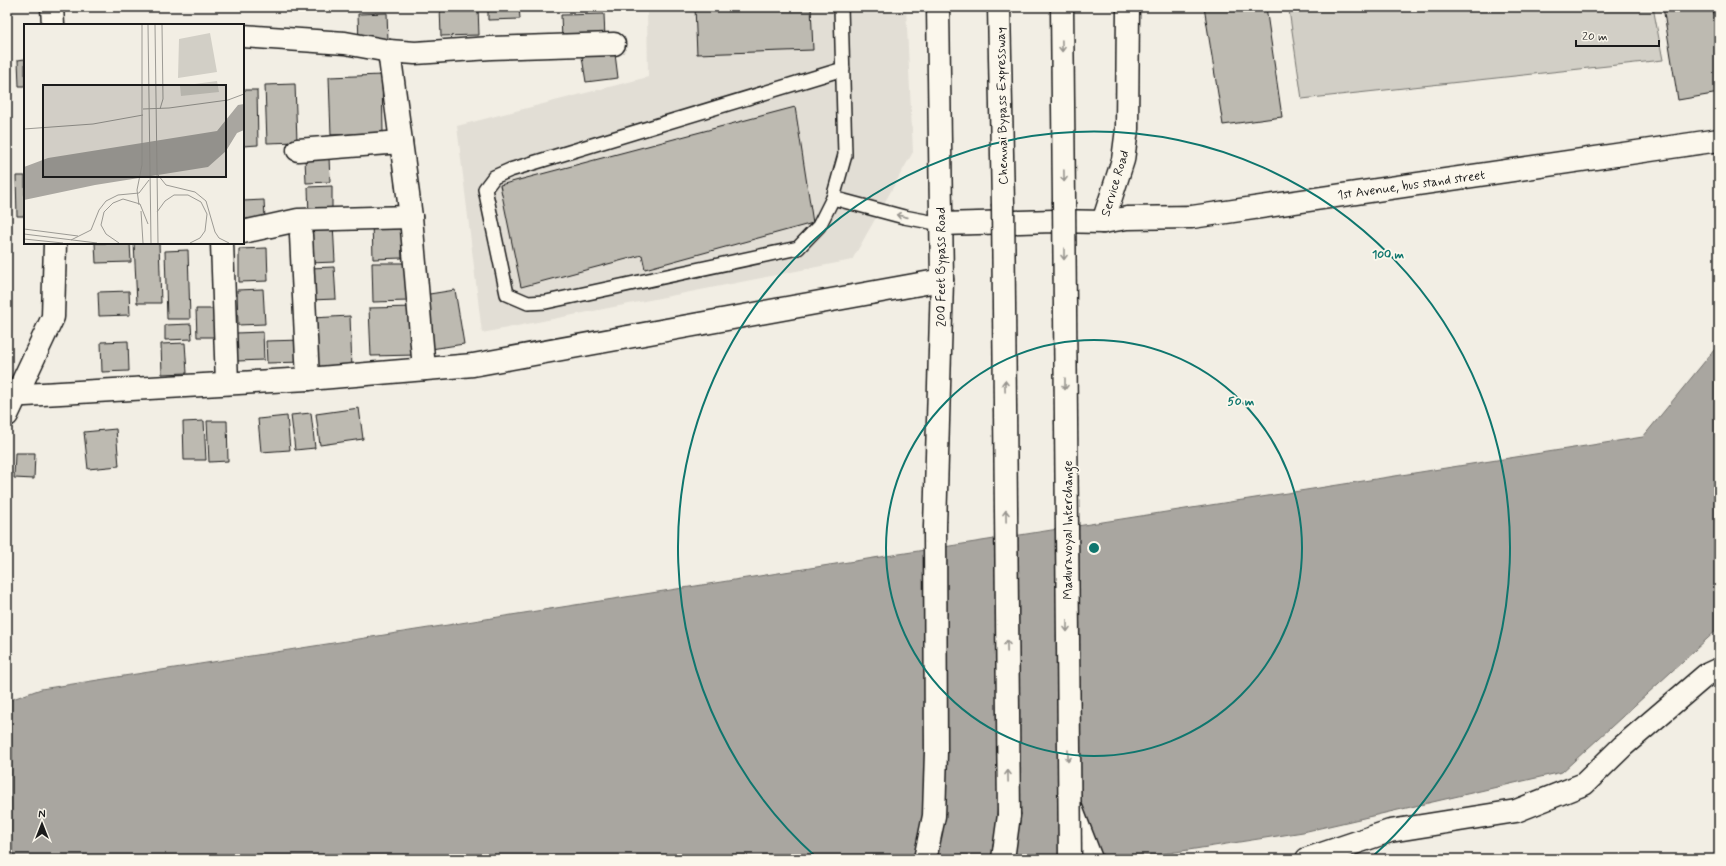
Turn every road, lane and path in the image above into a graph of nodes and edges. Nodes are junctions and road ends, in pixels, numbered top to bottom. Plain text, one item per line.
1 (52, 7) edge
2 (842, 7) edge
3 (938, 7) edge
4 (999, 7) edge
5 (1062, 7) edge
6 (1128, 7) edge
7 (53, 24) edge
8 (244, 36) edge
9 (614, 44) dead end
10 (389, 51) junction
11 (843, 69) junction
12 (1719, 140) edge
13 (401, 142) junction
14 (298, 150) dead end
15 (833, 198) junction
16 (411, 216) junction
17 (1103, 222) junction
18 (941, 224) junction
19 (244, 232) edge
20 (301, 235) dead end
21 (56, 244) edge
22 (222, 244) edge
23 (942, 280) junction
24 (424, 369) junction
25 (308, 380) junction
26 (227, 383) junction
27 (12, 396) edge
28 (7, 415) edge
29 (1719, 668) edge
30 (1069, 802) junction
31 (1009, 815) junction
32 (925, 859) edge
33 (1003, 859) edge
34 (1009, 859) edge
35 (1070, 859) edge
36 (1091, 859) edge
37 (1307, 859) edge

1 - 7 main road
2 - 11 lane
3 - 18 main road, 200 Feet Bypass Road
31 -> 4 main road, Chennai Bypass Expressway, bridge
5 -> 30 main road, Maduravoyal Interchange, bridge
6 - 17 main road, Service Road
8 - 10 main road
9 - 10 main road
10 - 13 main road
11 - 15 lane
11 - 15 lane
12 - 17 main road, 1st Avenue, bus stand street
13 - 14 main road
13 - 16 main road
18 -> 15 lane
16 - 19 main road
16 - 24 main road
17 - 18 main road, Service Road
18 - 23 main road, 200 Feet Bypass Road
20 - 25 main road
21 - 27 main road
22 - 26 main road
23 - 24 main road
23 - 32 main road, 200 Feet Bypass Road
24 - 25 main road
25 - 26 main road
26 - 27 main road
27 - 28 main road
29 - 37 main road
30 - 35 main road, Maduravoyal Interchange, bridge
30 - 36 main road
31 - 33 main road
31 - 34 main road

